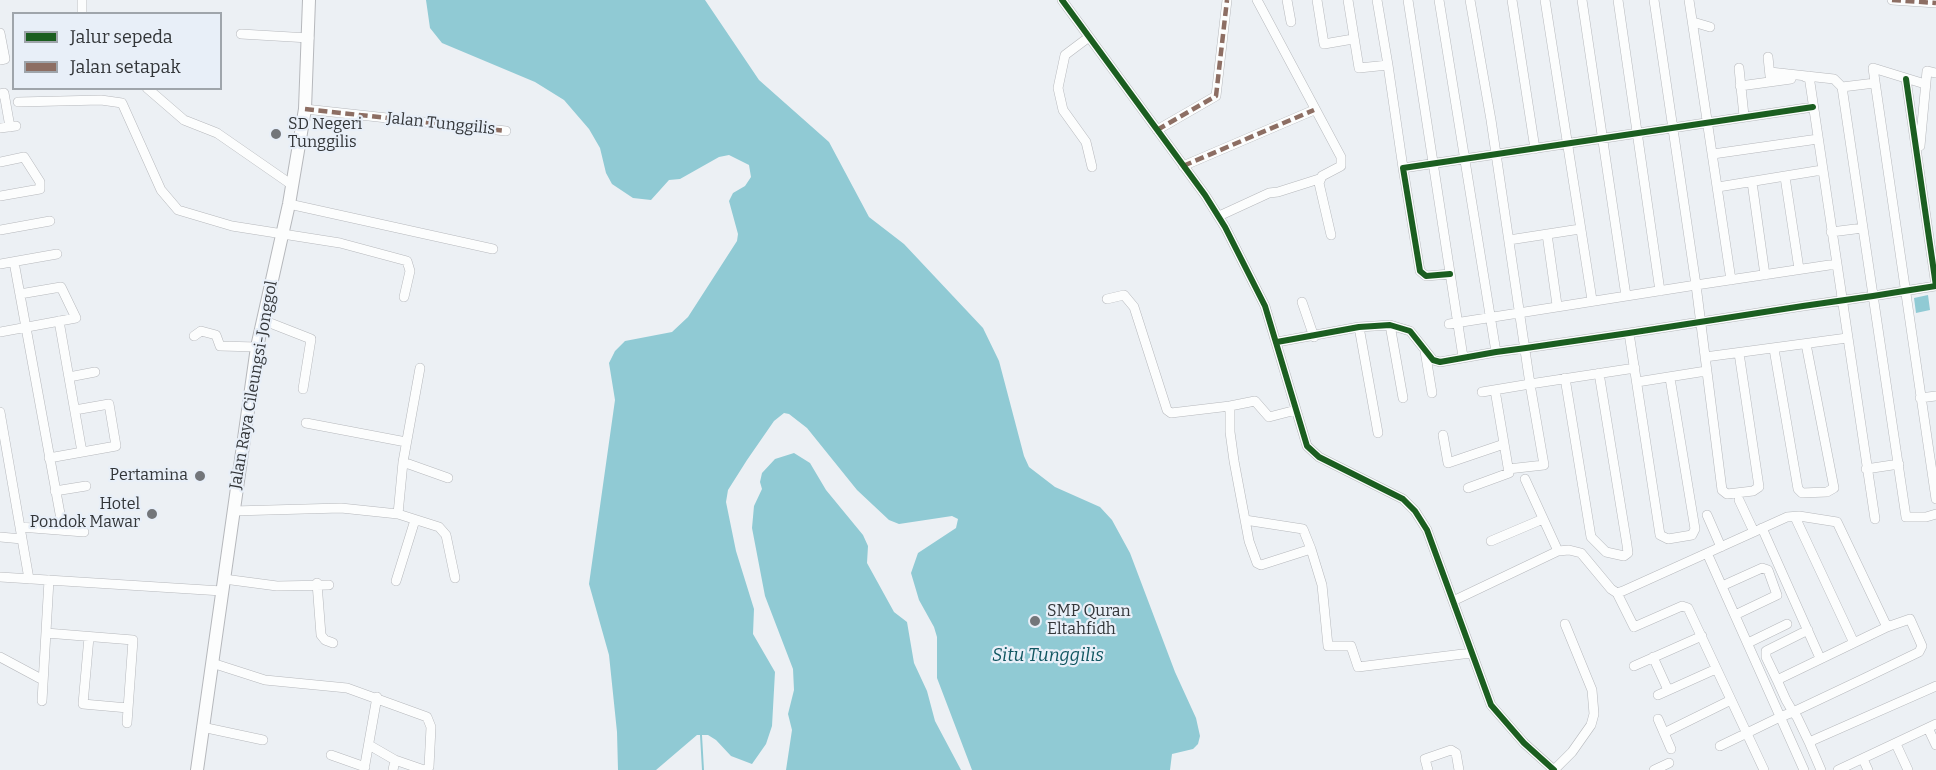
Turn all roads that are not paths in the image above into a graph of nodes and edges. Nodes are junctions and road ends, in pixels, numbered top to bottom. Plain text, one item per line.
1 (309, 0) edge
2 (1062, 0) edge
3 (1227, 0) edge
4 (1257, 0) edge
5 (1287, 0) edge
6 (1317, 0) edge
7 (1348, 0) edge
8 (1377, 0) edge
9 (1408, 0) edge
10 (1439, 0) edge
11 (1470, 0) edge
12 (1512, 0) edge
13 (1545, 0) edge
14 (1582, 0) edge
15 (1618, 0) edge
16 (1654, 0) edge
17 (1689, 0) edge
18 (1892, 0) edge
19 (1936, 3) edge
20 (1291, 22) dead end
21 (1693, 22) junction
22 (1710, 27) dead end
23 (0, 33) edge
24 (242, 34) dead end
25 (1089, 37) junction
26 (309, 38) junction
27 (1353, 39) junction
28 (1768, 57) dead end
29 (0, 60) edge
30 (1388, 65) junction
31 (1739, 68) dead end
32 (1936, 73) edge
33 (1809, 76) junction
34 (1770, 77) junction
35 (1906, 79) junction
36 (1875, 83) junction
37 (1925, 84) junction
38 (1740, 86) junction
39 (1842, 87) junction
40 (101, 90) edge
41 (149, 90) edge
42 (0, 94) edge
43 (101, 100) junction
44 (18, 102) dead end
45 (1813, 107) junction
46 (305, 109) junction
47 (1314, 110) junction
48 (1744, 116) junction
49 (1709, 121) junction
50 (9, 127) edge
51 (1673, 129) junction
52 (1156, 130) junction
53 (506, 131) dead end
54 (1638, 134) junction
55 (1604, 139) junction
56 (1818, 139) junction
57 (1567, 144) junction
58 (1535, 149) junction
59 (1713, 154) junction
60 (1496, 155) junction
61 (1464, 160) junction
62 (1918, 160) junction
63 (0, 162) edge
64 (1434, 165) junction
65 (1183, 166) junction
66 (1092, 167) dead end
67 (1403, 168) junction
68 (1822, 170) junction
69 (1785, 177) junction
70 (1319, 179) junction
71 (1752, 182) junction
72 (292, 185) junction
73 (1718, 187) junction
74 (0, 196) edge
75 (289, 204) junction
76 (1219, 216) junction
77 (50, 221) dead end
78 (1863, 228) junction
79 (1580, 229) junction
80 (0, 230) edge
81 (1831, 232) junction
82 (1547, 234) junction
83 (281, 235) junction
84 (1331, 235) dead end
85 (1509, 240) junction
86 (493, 249) dead end
87 (57, 254) dead end
88 (14, 262) junction
89 (0, 264) edge
90 (1836, 264) junction
91 (1798, 269) junction
92 (1450, 273) junction
93 (1765, 274) junction
94 (1731, 280) junction
95 (1696, 285) junction
96 (1660, 291) junction
97 (1904, 291) junction
98 (20, 294) junction
99 (1626, 296) junction
100 (1874, 296) junction
101 (404, 297) dead end
102 (1107, 299) dead end
103 (1592, 300) junction
104 (1841, 300) junction
105 (1302, 302) dead end
106 (1557, 305) junction
107 (1520, 311) junction
108 (1490, 316) junction
109 (59, 321) junction
110 (265, 321) junction
111 (1700, 322) junction
112 (1454, 323) junction
113 (1390, 325) junction
114 (26, 327) junction
115 (1359, 327) junction
116 (0, 332) edge
117 (1629, 333) junction
118 (194, 336) dead end
119 (1314, 337) junction
120 (1846, 338) junction
121 (1277, 342) junction
122 (1806, 344) junction
123 (257, 347) junction
124 (1526, 348) junction
125 (1774, 349) junction
126 (1425, 351) junction
127 (1496, 352) junction
128 (1739, 353) junction
129 (1463, 357) junction
130 (1705, 357) junction
131 (420, 368) dead end
132 (1635, 368) junction
133 (1706, 371) junction
134 (95, 372) dead end
135 (1599, 373) junction
136 (69, 377) junction
137 (1565, 378) junction
138 (1670, 378) junction
139 (1637, 382) junction
140 (1530, 384) junction
141 (303, 389) dead end
142 (1495, 390) junction
143 (1482, 392) dead end
144 (1432, 393) dead end
145 (1936, 396) edge
146 (1403, 398) dead end
147 (1920, 398) junction
148 (1230, 406) junction
149 (75, 410) junction
150 (1296, 410) junction
151 (0, 412) edge
152 (306, 423) dead end
153 (1936, 428) edge
154 (1925, 430) junction
155 (1378, 433) dead end
156 (2, 434) edge
157 (1443, 435) dead end
158 (406, 442) junction
159 (1504, 444) junction
160 (82, 452) junction
161 (50, 458) junction
162 (1933, 459) edge
163 (403, 462) junction
164 (1899, 464) junction
165 (1508, 469) junction
166 (1866, 469) junction
167 (448, 478) dead end
168 (1525, 479) dead end
169 (86, 486) dead end
170 (1468, 488) dead end
171 (56, 491) junction
172 (1935, 494) edge
173 (1739, 500) dead end
174 (233, 511) junction
175 (398, 514) junction
176 (1936, 514) edge
177 (1707, 515) dead end
178 (1795, 517) junction
179 (1544, 519) junction
180 (1875, 519) dead end
181 (415, 520) junction
182 (1245, 520) junction
183 (20, 527) junction
184 (63, 530) junction
185 (1758, 530) junction
186 (84, 532) dead end
187 (0, 537) edge
188 (22, 539) junction
189 (1491, 541) dead end
190 (1721, 547) junction
191 (1311, 549) junction
192 (1558, 551) junction
193 (1707, 553) junction
194 (0, 577) edge
195 (455, 578) dead end
196 (29, 579) junction
197 (49, 580) junction
198 (396, 580) dead end
199 (317, 583) junction
200 (223, 585) junction
201 (329, 585) dead end
202 (1722, 586) junction
203 (1617, 592) junction
204 (1453, 601) junction
205 (1735, 615) junction
206 (1565, 624) dead end
207 (1787, 624) dead end
208 (1887, 627) junction
209 (1808, 630) junction
210 (46, 633) junction
211 (88, 636) junction
212 (1702, 636) junction
213 (333, 643) dead end
214 (1748, 643) junction
215 (1854, 643) junction
216 (1471, 653) junction
217 (0, 657) edge
218 (1653, 657) junction
219 (1820, 658) junction
220 (213, 663) junction
221 (1634, 666) dead end
222 (1716, 669) junction
223 (43, 680) junction
224 (1777, 680) junction
225 (1936, 687) edge
226 (1668, 690) junction
227 (1658, 695) dead end
228 (377, 698) junction
229 (42, 700) dead end
230 (1731, 700) junction
231 (128, 708) junction
232 (1793, 711) junction
233 (1780, 717) junction
234 (1658, 719) dead end
235 (127, 723) dead end
236 (1932, 726) edge
237 (202, 727) junction
238 (1664, 733) junction
239 (1747, 733) junction
240 (263, 740) dead end
241 (1809, 742) junction
242 (1896, 744) junction
243 (369, 745) junction
244 (1936, 745) edge
245 (1720, 746) dead end
246 (1671, 749) dead end
247 (331, 755) dead end
248 (1863, 759) junction
249 (1669, 763) dead end
250 (394, 765) edge
251 (364, 769) edge
252 (1758, 769) edge
253 (197, 770) edge
254 (425, 770) edge
255 (1428, 770) edge
256 (1459, 770) edge
257 (1554, 770) edge
258 (1654, 770) edge
259 (1804, 770) edge
260 (1821, 770) edge
261 (1838, 770) edge
262 (1868, 770) edge
263 (1908, 770) edge

1 - 26 main road, Jalan Raya Cileungsi-Jonggol
2 - 25 street
3 - 52 street
4 - 47 street
5 - 20 street
6 - 27 street
7 - 27 street
8 - 30 street
9 - 64 street
10 - 61 street
11 - 60 street
12 - 58 street
13 - 57 street
14 - 55 street
15 - 54 street
16 - 51 street
17 - 21 street
18 - 19 street
21 - 22 street
21 - 49 street
23 - 29 street
24 - 26 street
25 - 52 street
25 - 66 street
26 - 46 main road, Jalan Raya Cileungsi-Jonggol
27 - 30 street
28 - 34 street
30 - 67 street
31 - 38 street
32 - 37 street
33 - 34 street
33 - 39 street
33 - 45 street
34 - 38 street
35 - 36 street
35 - 37 street
35 - 62 street
36 - 39 street
36 - 97 street
37 - 62 street
38 - 48 street
39 - 78 street
40 - 43 street
41 - 72 street
42 - 50 street
43 - 44 street
43 - 83 street
45 - 48 street
45 - 56 street
46 - 53 street, Jalan Tunggilis
46 - 72 main road, Jalan Raya Cileungsi-Jonggol
47 - 65 street
47 - 70 street
48 - 49 street
49 - 51 street
49 - 59 street
51 - 54 street
51 - 95 street
52 - 65 street
54 - 55 street
54 - 96 street
55 - 57 street
55 - 99 street
56 - 59 street
56 - 68 street
57 - 58 street
57 - 79 street
58 - 60 street
59 - 73 street
60 - 61 street
60 - 85 street
61 - 64 street
61 - 108 street
62 - 97 street
63 - 74 street
64 - 67 street
64 - 92 street
65 - 76 street
67 - 92 street
68 - 69 street
68 - 81 street
69 - 71 street
69 - 91 street
70 - 76 street
70 - 84 street
71 - 73 street
71 - 93 street
72 - 75 main road, Jalan Raya Cileungsi-Jonggol
73 - 94 street
75 - 83 main road, Jalan Raya Cileungsi-Jonggol
75 - 86 street
76 - 121 street
77 - 80 street
78 - 81 street
78 - 100 street
79 - 82 street
79 - 103 street
81 - 90 street
82 - 85 street
82 - 106 street
83 - 101 street
83 - 110 main road, Jalan Raya Cileungsi-Jonggol
85 - 107 street
87 - 88 street
88 - 89 street
88 - 98 street
90 - 91 street
90 - 104 street
91 - 93 street
92 - 112 street
93 - 94 street
94 - 95 street
95 - 96 street
95 - 111 street
96 - 99 street
97 - 100 street
97 - 147 street
98 - 109 street
98 - 114 street
99 - 103 street
100 - 104 street
100 - 164 street
102 - 148 street
103 - 106 street
104 - 111 street
104 - 120 street
105 - 119 street
106 - 107 street
107 - 108 street
107 - 124 street
108 - 112 street
108 - 127 street
109 - 114 street
109 - 136 street
110 - 123 main road, Jalan Raya Cileungsi-Jonggol
110 - 141 street
111 - 117 street
111 - 130 street
112 - 129 street
113 - 115 street
113 - 126 street
113 - 146 street
114 - 116 street
114 - 161 street
115 - 119 street
115 - 155 street
117 - 124 street
117 - 132 street
118 - 123 street
119 - 121 street
120 - 122 street
120 - 166 street
121 - 150 street
122 - 125 street
122 - 125 street
123 - 174 main road, Jalan Raya Cileungsi-Jonggol
124 - 127 street
124 - 140 street
125 - 128 street
126 - 129 street
126 - 144 street
127 - 129 street
128 - 130 street
128 - 133 street
130 - 133 street
131 - 158 street
132 - 135 street
132 - 139 street
133 - 138 street
134 - 136 street
135 - 137 street
135 - 137 street
136 - 149 street
137 - 140 street
138 - 139 street
138 - 139 street
140 - 142 street
140 - 165 street
142 - 143 street
142 - 159 street
145 - 147 street
147 - 154 street
148 - 150 street
148 - 182 street
149 - 160 street
149 - 160 street
150 - 204 street
151 - 156 street
152 - 158 street
153 - 154 street
154 - 162 street
156 - 183 street
157 - 159 street
158 - 163 street
159 - 165 street
160 - 161 street
161 - 171 street
162 - 172 street
163 - 167 street
163 - 175 street
164 - 166 street
164 - 176 street
165 - 170 street
166 - 180 street
168 - 179 street
169 - 171 street
171 - 184 street
173 - 185 street
174 - 175 street
174 - 200 main road, Jalan Raya Cileungsi-Jonggol
175 - 181 street
177 - 190 street
178 - 185 street
178 - 208 street
178 - 215 street
179 - 189 street
179 - 192 street
181 - 195 street
181 - 198 street
182 - 191 street
182 - 191 street
183 - 184 street
183 - 188 street
184 - 186 street
185 - 190 street
185 - 209 street
187 - 188 street
188 - 196 street
190 - 193 street
191 - 216 street
192 - 203 street
192 - 204 street
193 - 202 street
193 - 203 street
194 - 196 street
196 - 197 street
197 - 200 street
197 - 210 street
199 - 200 street
199 - 201 street
199 - 213 street
200 - 220 main road, Jalan Raya Cileungsi-Jonggol
202 - 205 street
202 - 205 street
203 - 212 street
204 - 216 street
205 - 214 street
206 - 257 street
207 - 214 street
208 - 215 street
208 - 232 street
209 - 219 street
209 - 224 street
210 - 211 street
210 - 223 street
211 - 231 street
211 - 231 street
212 - 218 street
212 - 222 street
214 - 233 street
215 - 219 street
216 - 257 street
217 - 223 street
218 - 221 street
218 - 226 street
219 - 224 street
220 - 228 street
220 - 237 main road, Jalan Raya Cileungsi-Jonggol
222 - 226 street
222 - 230 street
223 - 229 street
224 - 232 street
225 - 241 street
226 - 227 street
228 - 243 street
228 - 254 street
230 - 238 street
230 - 239 street
231 - 235 street
232 - 233 street
232 - 241 street
233 - 239 street
233 - 259 street
234 - 238 street
236 - 242 street
236 - 244 street
237 - 240 street
237 - 253 main road, Jalan Raya Cileungsi-Jonggol
238 - 246 street
239 - 245 street
239 - 252 street
241 - 260 street
242 - 248 street
242 - 263 street
243 - 250 street
243 - 251 street
247 - 251 street
248 - 261 street
248 - 262 street
249 - 258 street
250 - 254 street
255 - 256 street

